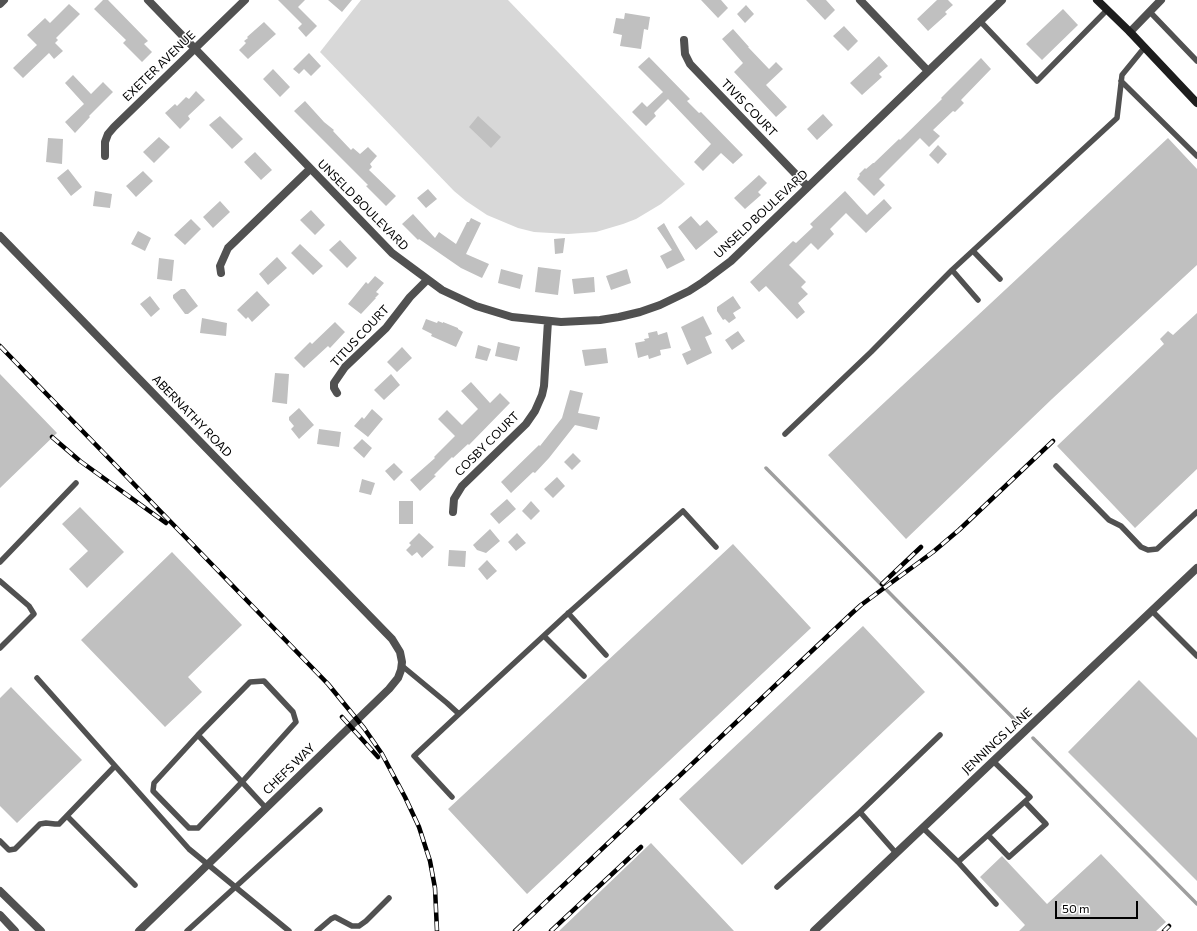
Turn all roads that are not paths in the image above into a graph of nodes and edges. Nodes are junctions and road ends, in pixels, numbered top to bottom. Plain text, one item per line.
1 (4, 0) edge
2 (148, 0) edge
3 (245, 0) edge
4 (860, 0) edge
5 (1002, 0) edge
6 (1097, 0) edge
7 (1161, 0) edge
8 (0, 4) edge
9 (1107, 10) junction
10 (1150, 12) junction
11 (980, 21) junction
12 (1130, 32) junction
13 (684, 40) dead end
14 (194, 48) junction
15 (1144, 48) junction
16 (1197, 61) edge
17 (928, 71) junction
18 (1122, 81) junction
19 (1197, 103) edge
20 (105, 156) dead end
21 (1197, 156) edge
22 (310, 169) junction
23 (808, 187) junction
24 (0, 236) edge
25 (973, 251) junction
26 (952, 270) junction
27 (221, 273) dead end
28 (1000, 279) dead end
29 (427, 280) junction
30 (978, 300) dead end
31 (548, 321) junction
32 (336, 393) dead end
33 (785, 434) dead end
34 (1056, 466) dead end
35 (76, 483) dead end
36 (453, 512) dead end
37 (1197, 512) edge
38 (716, 547) dead end
39 (0, 562) edge
40 (1197, 568) edge
41 (0, 581) edge
42 (1152, 611) junction
43 (568, 614) junction
44 (544, 636) junction
45 (0, 648) edge
46 (606, 655) dead end
47 (1197, 656) edge
48 (401, 665) junction
49 (584, 676) dead end
50 (37, 678) dead end
51 (459, 714) junction
52 (198, 735) junction
53 (940, 735) dead end
54 (994, 761) junction
55 (115, 766) junction
56 (242, 782) junction
57 (452, 797) dead end
58 (1025, 802) junction
59 (266, 808) junction
60 (320, 810) dead end
61 (860, 812) junction
62 (67, 816) junction
63 (923, 828) junction
64 (988, 835) junction
65 (0, 841) edge
66 (896, 854) junction
67 (958, 862) junction
68 (208, 863) junction
69 (135, 885) dead end
70 (236, 887) junction
71 (777, 887) dead end
72 (0, 891) edge
73 (389, 898) dead end
74 (996, 904) dead end
75 (0, 915) edge
76 (15, 931) edge
77 (41, 931) edge
78 (138, 931) edge
79 (187, 931) edge
80 (289, 931) edge
81 (317, 931) edge
82 (814, 931) edge

1 - 8 street
2 - 14 street, UNSELD BOULEVARD
3 - 14 street, EXETER AVENUE
4 - 17 street
5 - 11 street, UNSELD BOULEVARD
6 - 9 main road
7 - 10 street
9 - 11 lane
9 - 12 main road
10 - 12 street
10 - 16 lane
11 - 17 street, UNSELD BOULEVARD
12 - 15 main road
13 - 23 street, TIVIS COURT
14 - 20 street, EXETER AVENUE
14 - 22 street, UNSELD BOULEVARD
15 - 18 lane
15 - 19 main road
17 - 23 street, UNSELD BOULEVARD
18 - 21 lane
18 - 25 lane
22 - 27 street
22 - 29 street, UNSELD BOULEVARD
23 - 31 street, UNSELD BOULEVARD
24 - 48 street, ABERNATHY ROAD
25 - 26 lane
25 - 28 lane
26 - 30 lane
26 - 33 lane
29 - 31 street, UNSELD BOULEVARD
29 - 32 street, TITUS COURT
31 - 36 street, COSBY COURT
34 - 37 lane
35 - 39 lane
38 - 43 lane
40 - 42 street, JENNINGS LANE
41 - 45 lane
42 - 47 lane
42 - 54 street, JENNINGS LANE
43 - 44 lane
43 - 46 lane
44 - 49 lane
44 - 51 lane
48 - 51 lane
48 - 59 street, CHEFS WAY
50 - 55 lane
51 - 57 lane
52 - 56 lane
52 - 56 lane
52 - 56 lane
53 - 61 lane
54 - 58 lane
54 - 63 street, JENNINGS LANE
55 - 62 lane
55 - 68 lane
56 - 59 lane
58 - 64 lane
58 - 64 lane
59 - 68 street, CHEFS WAY
60 - 70 lane
61 - 66 lane
61 - 71 lane
62 - 65 lane
62 - 69 lane
63 - 66 street, JENNINGS LANE
63 - 67 lane
64 - 67 lane
66 - 82 street, JENNINGS LANE
67 - 74 lane
68 - 70 lane
68 - 78 street, CHEFS WAY
70 - 79 lane
70 - 80 lane
72 - 77 street
73 - 81 lane
75 - 76 street

